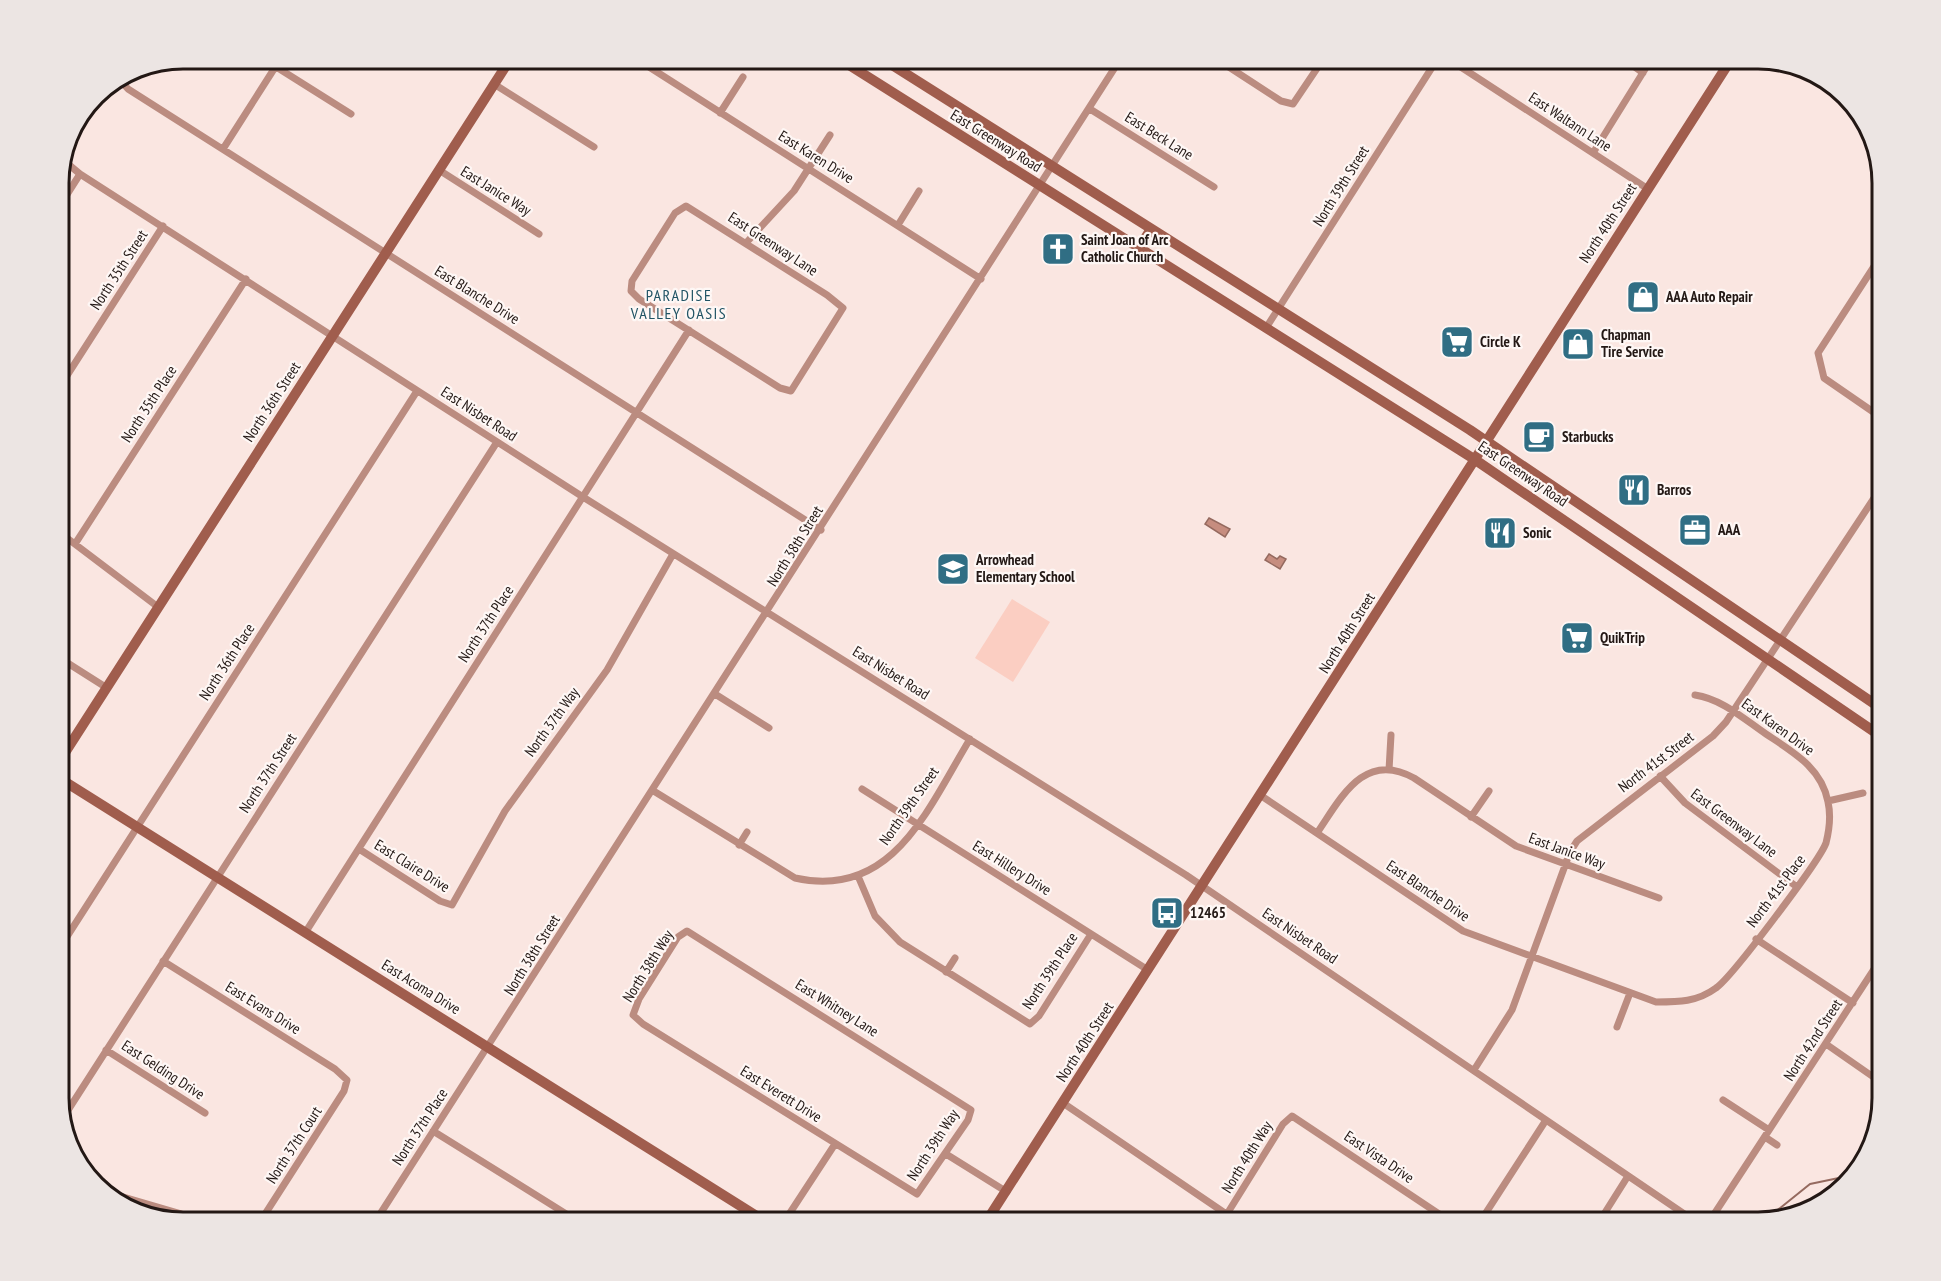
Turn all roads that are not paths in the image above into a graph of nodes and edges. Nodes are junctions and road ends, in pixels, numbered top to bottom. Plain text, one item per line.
1 (274, 69) edge
2 (278, 69) edge
3 (504, 69) edge
4 (652, 69) edge
5 (855, 69) edge
6 (898, 69) edge
7 (1114, 69) edge
8 (1232, 69) edge
9 (1317, 69) edge
10 (1431, 69) edge
11 (1464, 69) edge
12 (1637, 69) edge
13 (1646, 69) edge
14 (1725, 69) edge
15 (1643, 73) junction
16 (743, 77) dead end
17 (495, 84) junction
18 (124, 85) edge
19 (1090, 109) junction
20 (720, 113) junction
21 (351, 114) dead end
22 (830, 135) dead end
23 (594, 147) dead end
24 (223, 149) junction
25 (1593, 153) junction
26 (71, 166) edge
27 (1052, 166) junction
28 (809, 168) junction
29 (439, 170) junction
30 (80, 174) junction
31 (1040, 187) junction
32 (1214, 187) dead end
33 (1648, 189) junction
34 (69, 191) edge
35 (919, 191) dead end
36 (898, 225) junction
37 (163, 226) junction
38 (1151, 229) junction
39 (539, 234) dead end
40 (746, 243) junction
41 (1138, 248) junction
42 (385, 253) junction
43 (1872, 269) edge
44 (246, 279) junction
45 (981, 279) junction
46 (1278, 309) junction
47 (1266, 328) junction
48 (689, 330) junction
49 (333, 334) junction
50 (69, 372) edge
51 (417, 391) junction
52 (1872, 411) edge
53 (637, 412) junction
54 (1486, 441) junction
55 (497, 442) junction
56 (1474, 459) junction
57 (583, 496) junction
58 (1872, 501) edge
59 (821, 530) junction
60 (69, 540) edge
61 (75, 544) junction
62 (673, 554) junction
63 (158, 607) junction
64 (769, 612) junction
65 (1781, 640) junction
66 (1769, 660) junction
67 (69, 664) edge
68 (107, 688) junction
69 (715, 694) junction
70 (1695, 695) dead end
71 (1872, 702) edge
72 (1733, 712) junction
73 (769, 728) dead end
74 (1872, 730) edge
75 (1391, 735) dead end
76 (970, 739) junction
77 (69, 747) edge
78 (1389, 770) junction
79 (1660, 776) junction
80 (69, 784) edge
81 (862, 789) dead end
82 (652, 790) junction
83 (1489, 791) dead end
84 (1863, 794) dead end
85 (1260, 795) junction
86 (1828, 801) junction
87 (1471, 817) junction
88 (917, 824) junction
89 (138, 826) junction
90 (747, 832) dead end
91 (1317, 833) junction
92 (739, 845) junction
93 (359, 849) junction
94 (1566, 865) junction
95 (858, 876) junction
96 (217, 877) junction
97 (1202, 886) junction
98 (1797, 887) junction
99 (1659, 898) dead end
100 (452, 905) joint
101 (687, 932) joint
102 (69, 933) edge
103 (305, 933) junction
104 (1091, 934) junction
105 (1756, 939) junction
106 (955, 958) dead end
107 (1531, 958) junction
108 (163, 961) junction
109 (1148, 970) junction
110 (946, 972) junction
111 (1872, 973) edge
112 (1630, 993) junction
113 (1687, 1002) joint
114 (1853, 1003) junction
115 (633, 1015) joint
116 (1617, 1027) dead end
117 (1827, 1044) junction
118 (489, 1047) junction
119 (106, 1050) junction
120 (1474, 1070) junction
121 (1872, 1076) edge
122 (347, 1080) joint
123 (1723, 1100) dead end
124 (1063, 1103) junction
125 (69, 1108) edge
126 (971, 1110) joint
127 (205, 1113) dead end
128 (1292, 1116) joint
129 (1546, 1120) junction
130 (433, 1131) junction
131 (1767, 1134) junction
132 (835, 1144) junction
133 (1777, 1145) dead end
134 (946, 1154) junction
135 (1628, 1176) junction
136 (1006, 1192) junction
137 (917, 1194) joint
138 (266, 1212) edge
139 (382, 1212) edge
140 (563, 1212) edge
141 (750, 1212) edge
142 (791, 1212) edge
143 (993, 1212) edge
144 (1224, 1212) edge
145 (1228, 1212) edge
146 (1436, 1212) edge
147 (1486, 1212) edge
148 (1605, 1212) edge
149 (1681, 1212) edge
150 (1716, 1212) edge

1 - 24 street
2 - 21 street
3 - 17 main road, North 36th Street
4 - 20 street, East Karen Drive
5 - 31 main road, East Greenway Road
6 - 27 main road, East Greenway Road
7 - 19 street, North 38th Street
8 - 9 street
10 - 46 street, North 39th Street
11 - 25 street, East Waltann Lane
12 - 15 street
13 - 15 street
14 - 33 main road, North 40th Street
15 - 25 street
16 - 20 street
17 - 23 street
17 - 29 main road, North 36th Street
18 - 24 street, East Blanche Drive
19 - 27 street, North 38th Street
19 - 32 street, East Beck Lane
20 - 28 street, East Karen Drive
22 - 28 street
24 - 42 street, East Blanche Drive
25 - 33 street, East Waltann Lane
26 - 30 street, East Nisbet Road
27 - 31 street, North 38th Street
27 - 38 main road, East Greenway Road
28 - 36 street, East Karen Drive
28 - 40 street
29 - 39 street, East Janice Way
29 - 42 main road, North 36th Street
30 - 34 street
30 - 37 street, East Nisbet Road
31 - 41 main road, East Greenway Road
31 - 45 street, North 38th Street
33 - 54 main road, North 40th Street
35 - 36 street
36 - 45 street, East Karen Drive
37 - 44 street, East Nisbet Road
37 - 50 street, North 35th Street
38 - 41 main road
38 - 46 main road, East Greenway Road
40 - 48 street, East Greenway Lane
40 - 48 street, East Greenway Lane
41 - 47 main road, East Greenway Road
42 - 49 main road, North 36th Street
42 - 53 street, East Blanche Drive
43 - 52 street
44 - 49 street, East Nisbet Road
44 - 61 street, North 35th Place
45 - 59 street, North 38th Street
46 - 47 street, North 39th Street
46 - 54 main road, East Greenway Road
47 - 56 main road, East Greenway Road
48 - 53 street, North 37th Place
49 - 51 street, East Nisbet Road
49 - 63 main road, North 36th Street
51 - 55 street, East Nisbet Road
51 - 89 street, North 36th Place
53 - 57 street, North 37th Place
53 - 59 street, East Blanche Drive
54 - 56 main road, North 40th Street
54 - 65 main road, East Greenway Road
55 - 57 street, East Nisbet Road
55 - 96 street, North 37th Street
56 - 66 main road, East Greenway Road
56 - 85 main road, North 40th Street
57 - 62 street, East Nisbet Road
57 - 93 street, North 37th Place
58 - 65 street, North 41st Street
59 - 64 street, North 38th Street
60 - 61 street
61 - 63 street
62 - 64 street, East Nisbet Road
62 - 100 street, North 37th Way
63 - 68 main road, North 36th Street
64 - 69 street, North 38th Street
64 - 76 street, East Nisbet Road
65 - 66 street, North 41st Street
65 - 71 main road, East Greenway Road
66 - 72 street, North 41st Street
66 - 74 main road, East Greenway Road
67 - 68 street
68 - 77 main road, North 36th Street
69 - 73 street
69 - 82 street, North 38th Street
70 - 72 street, East Karen Drive
72 - 79 street, North 41st Street
72 - 86 street, East Karen Drive
75 - 78 street
76 - 88 street, North 39th Street
76 - 97 street, East Nisbet Road
78 - 87 street, East Janice Way
78 - 91 street
79 - 94 street, North 41st Street
79 - 98 street, East Greenway Lane
80 - 89 main road, East Acoma Drive
81 - 88 street, East Hillery Drive
82 - 92 street, North 39th Street
82 - 118 street, North 38th Street
83 - 87 street
84 - 86 street
85 - 91 street, East Blanche Drive
85 - 97 main road, North 40th Street
86 - 98 street, North 41st Place
87 - 94 street, East Janice Way
88 - 95 street, North 39th Street
88 - 104 street, East Hillery Drive
89 - 96 main road, East Acoma Drive
89 - 102 street, North 36th Place
90 - 92 street
91 - 107 street, East Blanche Drive
92 - 95 street, North 39th Street
93 - 100 street, East Claire Drive
93 - 103 street, North 37th Place
94 - 99 street, East Janice Way
94 - 107 street, North 41st Street
95 - 110 street
96 - 103 main road, East Acoma Drive
96 - 108 street, North 37th Street
97 - 109 main road, North 40th Street
97 - 120 street, East Nisbet Road
98 - 105 street, North 41st Place
101 - 115 street, North 38th Way
101 - 126 street, East Whitney Lane
103 - 118 main road, East Acoma Drive
104 - 109 street, East Hillery Drive
104 - 110 street, North 39th Place
105 - 113 street, North 41st Place
105 - 114 street
106 - 110 street
107 - 112 street, East Blanche Drive
107 - 120 street, North 41st Street
108 - 119 street, North 37th Street
108 - 122 street, East Evans Drive
109 - 124 main road, North 40th Street
111 - 114 street, North 42nd Street
112 - 113 street, East Blanche Drive
112 - 116 street
114 - 117 street, North 42nd Street
115 - 132 street, East Everett Drive
117 - 121 street
117 - 131 street, North 42nd Street
118 - 130 street, North 37th Place
118 - 141 main road, East Acoma Drive
119 - 125 street, North 37th Street
119 - 127 street, East Gelding Drive
120 - 129 street, East Nisbet Road
122 - 138 street, North 37th Court
123 - 131 street
124 - 136 main road, North 40th Street
124 - 144 street
126 - 134 street, North 39th Way
128 - 145 street, North 40th Way
128 - 146 street, East Vista Drive
129 - 135 street, East Nisbet Road
129 - 147 street
130 - 139 street, North 37th Place
130 - 140 street
131 - 133 street
131 - 150 street, North 42nd Street
132 - 137 street, East Everett Drive
132 - 142 street
134 - 136 street
134 - 137 street, North 39th Way
135 - 148 street
135 - 149 street, East Nisbet Road
136 - 143 main road, North 40th Street

